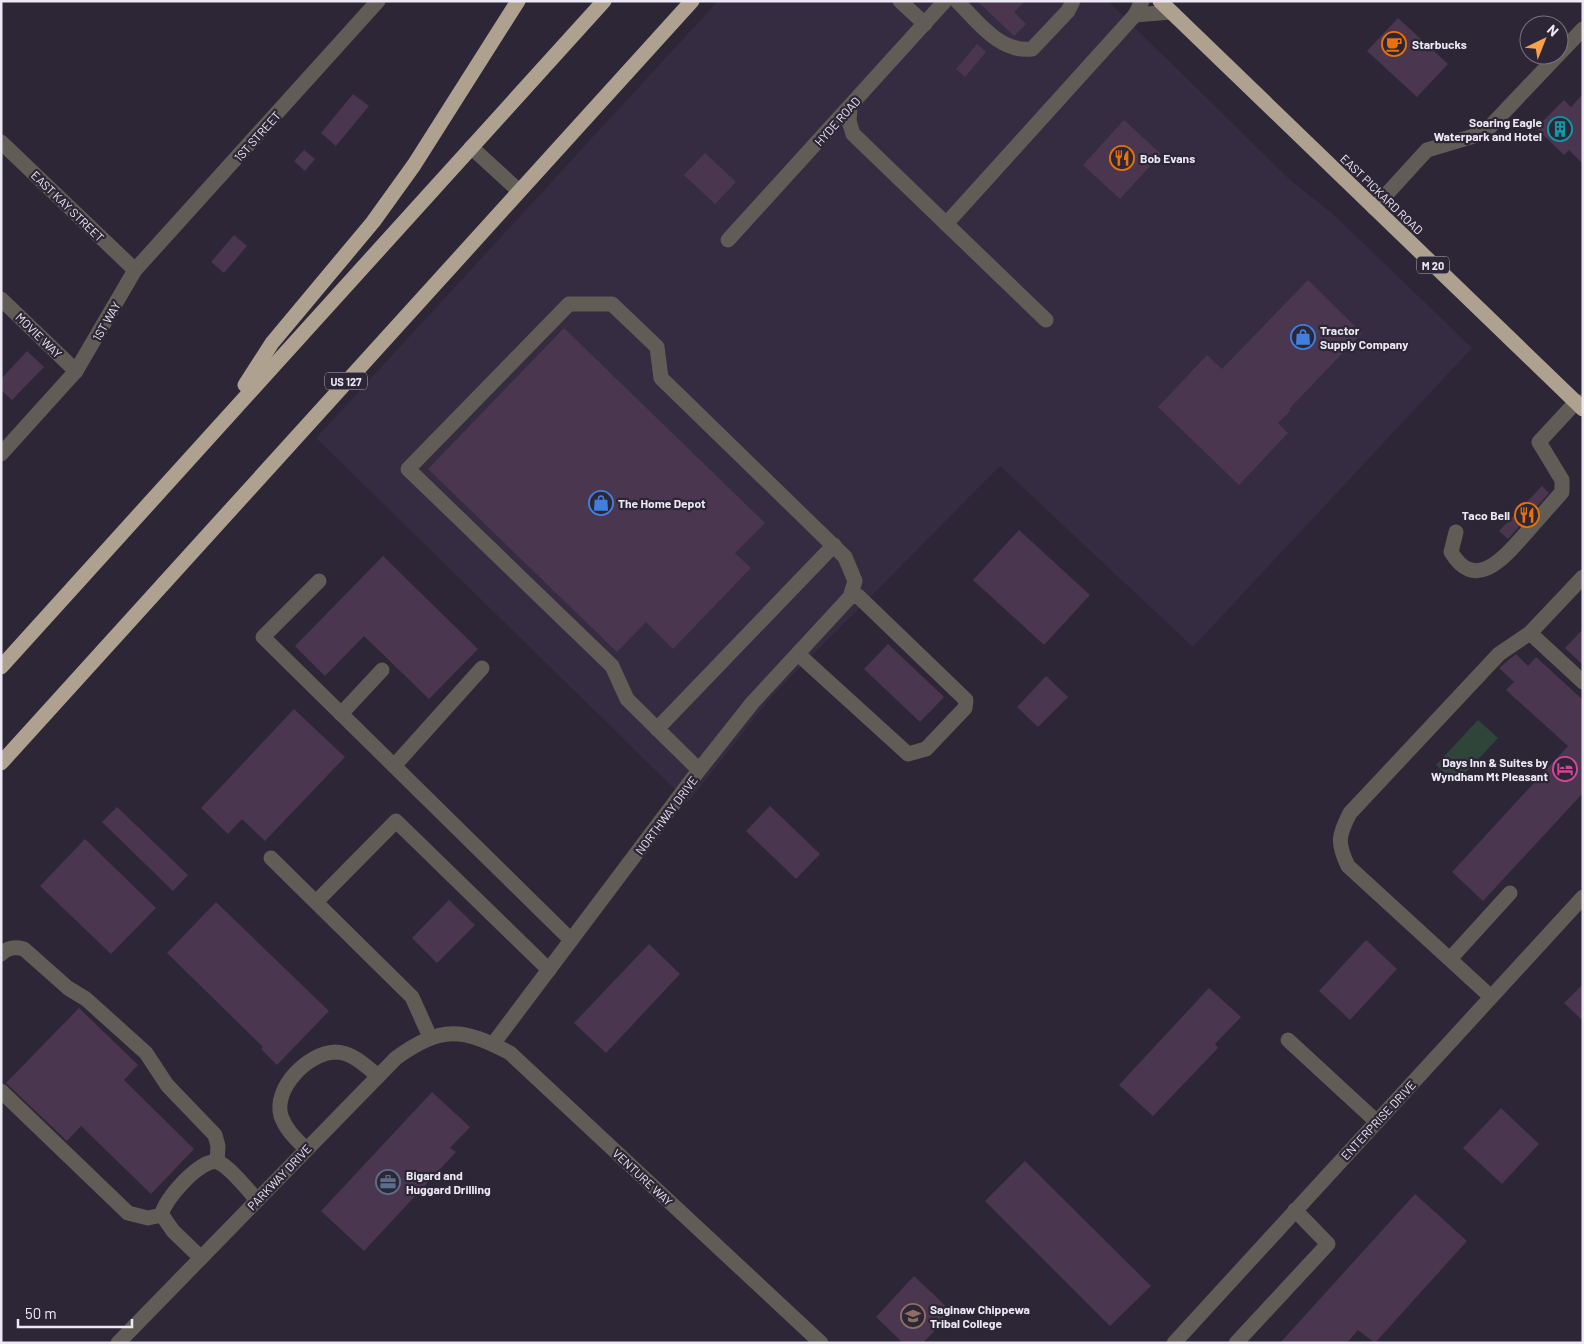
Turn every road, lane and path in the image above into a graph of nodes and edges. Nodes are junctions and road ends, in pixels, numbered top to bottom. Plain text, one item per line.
1 (378, 1) edge
2 (518, 1) edge
3 (604, 1) edge
4 (692, 1) edge
5 (900, 1) edge
6 (945, 1) edge
7 (957, 1) edge
8 (1073, 1) edge
9 (1142, 1) edge
10 (1171, 5) edge
11 (1135, 15) junction
12 (925, 24) junction
13 (1583, 29) edge
14 (1569, 44) edge
15 (1549, 65) edge
16 (850, 108) junction
17 (1, 142) edge
18 (471, 147) junction
19 (519, 191) junction
20 (1374, 208) junction
21 (946, 224) junction
22 (728, 240) dead end
23 (135, 270) junction
24 (1, 299) edge
25 (1046, 320) dead end
26 (76, 371) junction
27 (1581, 404) edge
28 (221, 422) junction
29 (1, 454) edge
30 (1456, 532) dead end
31 (834, 545) junction
32 (1583, 577) edge
33 (319, 581) dead end
34 (850, 597) junction
35 (1530, 633) junction
36 (798, 654) junction
37 (1, 667) edge
38 (482, 668) dead end
39 (382, 670) dead end
40 (1583, 682) edge
41 (341, 714) junction
42 (657, 729) junction
43 (1, 763) edge
44 (394, 766) junction
45 (699, 770) junction
46 (271, 858) dead end
47 (1510, 893) dead end
48 (1583, 897) edge
49 (316, 902) junction
50 (571, 940) junction
51 (1, 954) edge
52 (1450, 959) junction
53 (549, 970) junction
54 (1491, 997) junction
55 (453, 1032) joint
56 (430, 1037) junction
57 (1288, 1040) dead end
58 (493, 1044) junction
59 (378, 1076) junction
60 (1, 1091) edge
61 (1377, 1122) junction
62 (306, 1150) junction
63 (217, 1162) junction
64 (257, 1200) junction
65 (1295, 1210) junction
66 (162, 1215) junction
67 (201, 1258) junction
68 (1178, 1341) edge
69 (118, 1343) edge
70 (821, 1343) edge
71 (1236, 1343) edge

1 - 23 street, 1ST STREET
2 - 28 highway
3 - 18 highway
4 - 19 highway, US 127
5 - 12 street
6 - 12 street, HYDE ROAD
7 - 8 street
9 - 11 street
10 - 11 street
10 - 20 highway, EAST PICKARD ROAD / M 20
11 - 21 street
12 - 16 street, HYDE ROAD
13 - 14 street
15 - 20 street
16 - 21 street
16 - 22 street, HYDE ROAD
17 - 23 street, EAST KAY STREET
18 - 19 street
18 - 28 highway
19 - 43 highway, US 127
20 - 27 highway, EAST PICKARD ROAD / M 20
21 - 25 street
23 - 26 street, 1ST WAY
24 - 26 street, MOVIE WAY
26 - 29 street, 1ST WAY
27 - 30 street
28 - 37 highway
31 - 34 street
31 - 42 street
31 - 42 street
32 - 35 street
33 - 41 street
34 - 36 street, NORTHWAY DRIVE
34 - 36 street
35 - 40 street
35 - 52 street
36 - 45 street, NORTHWAY DRIVE
38 - 44 street
39 - 41 street
41 - 44 street
42 - 45 street
44 - 50 street
45 - 50 street, NORTHWAY DRIVE
46 - 49 street
47 - 52 street
48 - 54 street, ENTERPRISE DRIVE
49 - 53 street
49 - 56 street
50 - 53 street, NORTHWAY DRIVE
51 - 63 street
52 - 54 street
53 - 58 street, NORTHWAY DRIVE
54 - 61 street, ENTERPRISE DRIVE
55 - 56 street, PARKWAY DRIVE
55 - 58 street, VENTURE WAY
56 - 59 street, PARKWAY DRIVE
57 - 61 street
58 - 70 street, VENTURE WAY
59 - 62 street, PARKWAY DRIVE
59 - 62 street
60 - 66 street
61 - 65 street, ENTERPRISE DRIVE
62 - 64 street, PARKWAY DRIVE
63 - 64 street
63 - 66 street
64 - 67 street, PARKWAY DRIVE
65 - 68 street, ENTERPRISE DRIVE
65 - 71 street
66 - 67 street
67 - 69 street, PARKWAY DRIVE

